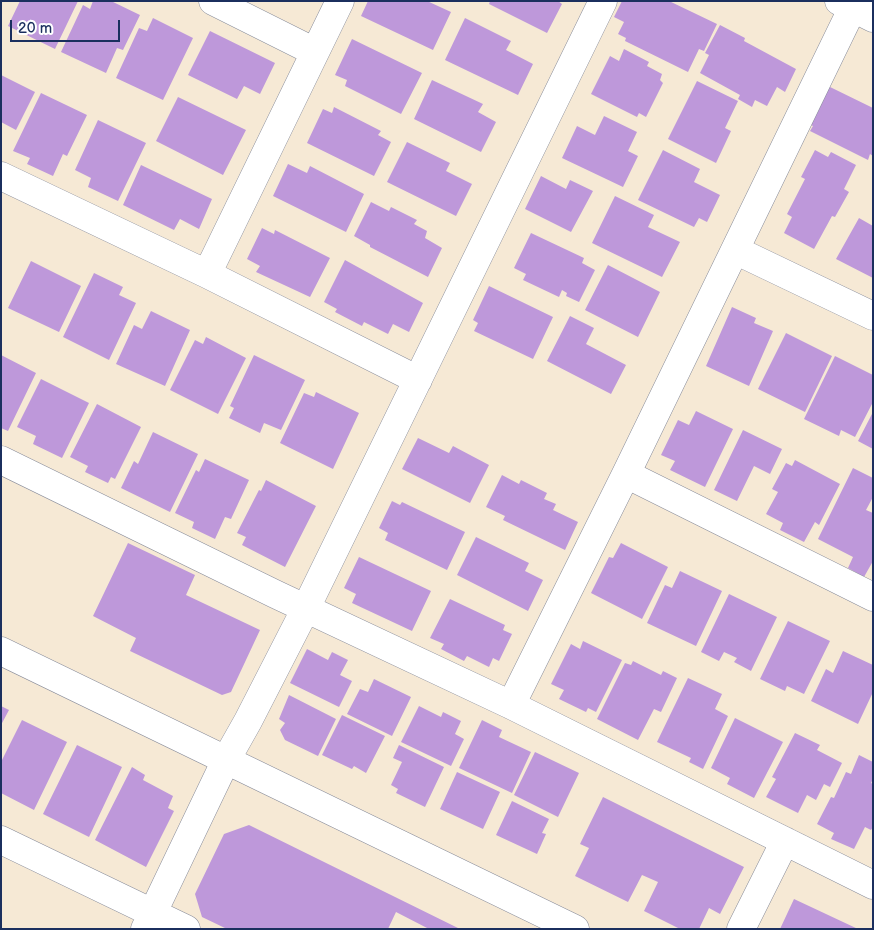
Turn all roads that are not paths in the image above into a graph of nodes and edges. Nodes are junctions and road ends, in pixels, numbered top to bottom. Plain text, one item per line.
1 (213, 1) edge
2 (340, 1) edge
3 (603, 1) edge
4 (855, 7) edge
5 (315, 52) junction
6 (1, 176) edge
7 (735, 250) junction
8 (207, 274) junction
9 (873, 316) edge
10 (418, 380) junction
11 (1, 460) edge
12 (626, 474) junction
13 (873, 597) edge
14 (306, 608) junction
15 (1, 651) edge
16 (511, 704) junction
17 (226, 760) junction
18 (1, 840) edge
19 (785, 840) junction
20 (873, 885) edge
21 (149, 920) edge
22 (186, 929) edge
23 (575, 929) edge
24 (741, 929) edge

1 - 5 street
2 - 5 street
3 - 10 street
4 - 7 street
5 - 8 street
6 - 8 street
7 - 9 street
7 - 12 street
8 - 10 street
10 - 14 street
11 - 14 street
12 - 13 street
12 - 16 street
14 - 16 street
14 - 17 street
15 - 17 street
16 - 19 street
17 - 21 street
17 - 23 street
18 - 21 street
19 - 20 street
19 - 24 street
21 - 22 street

